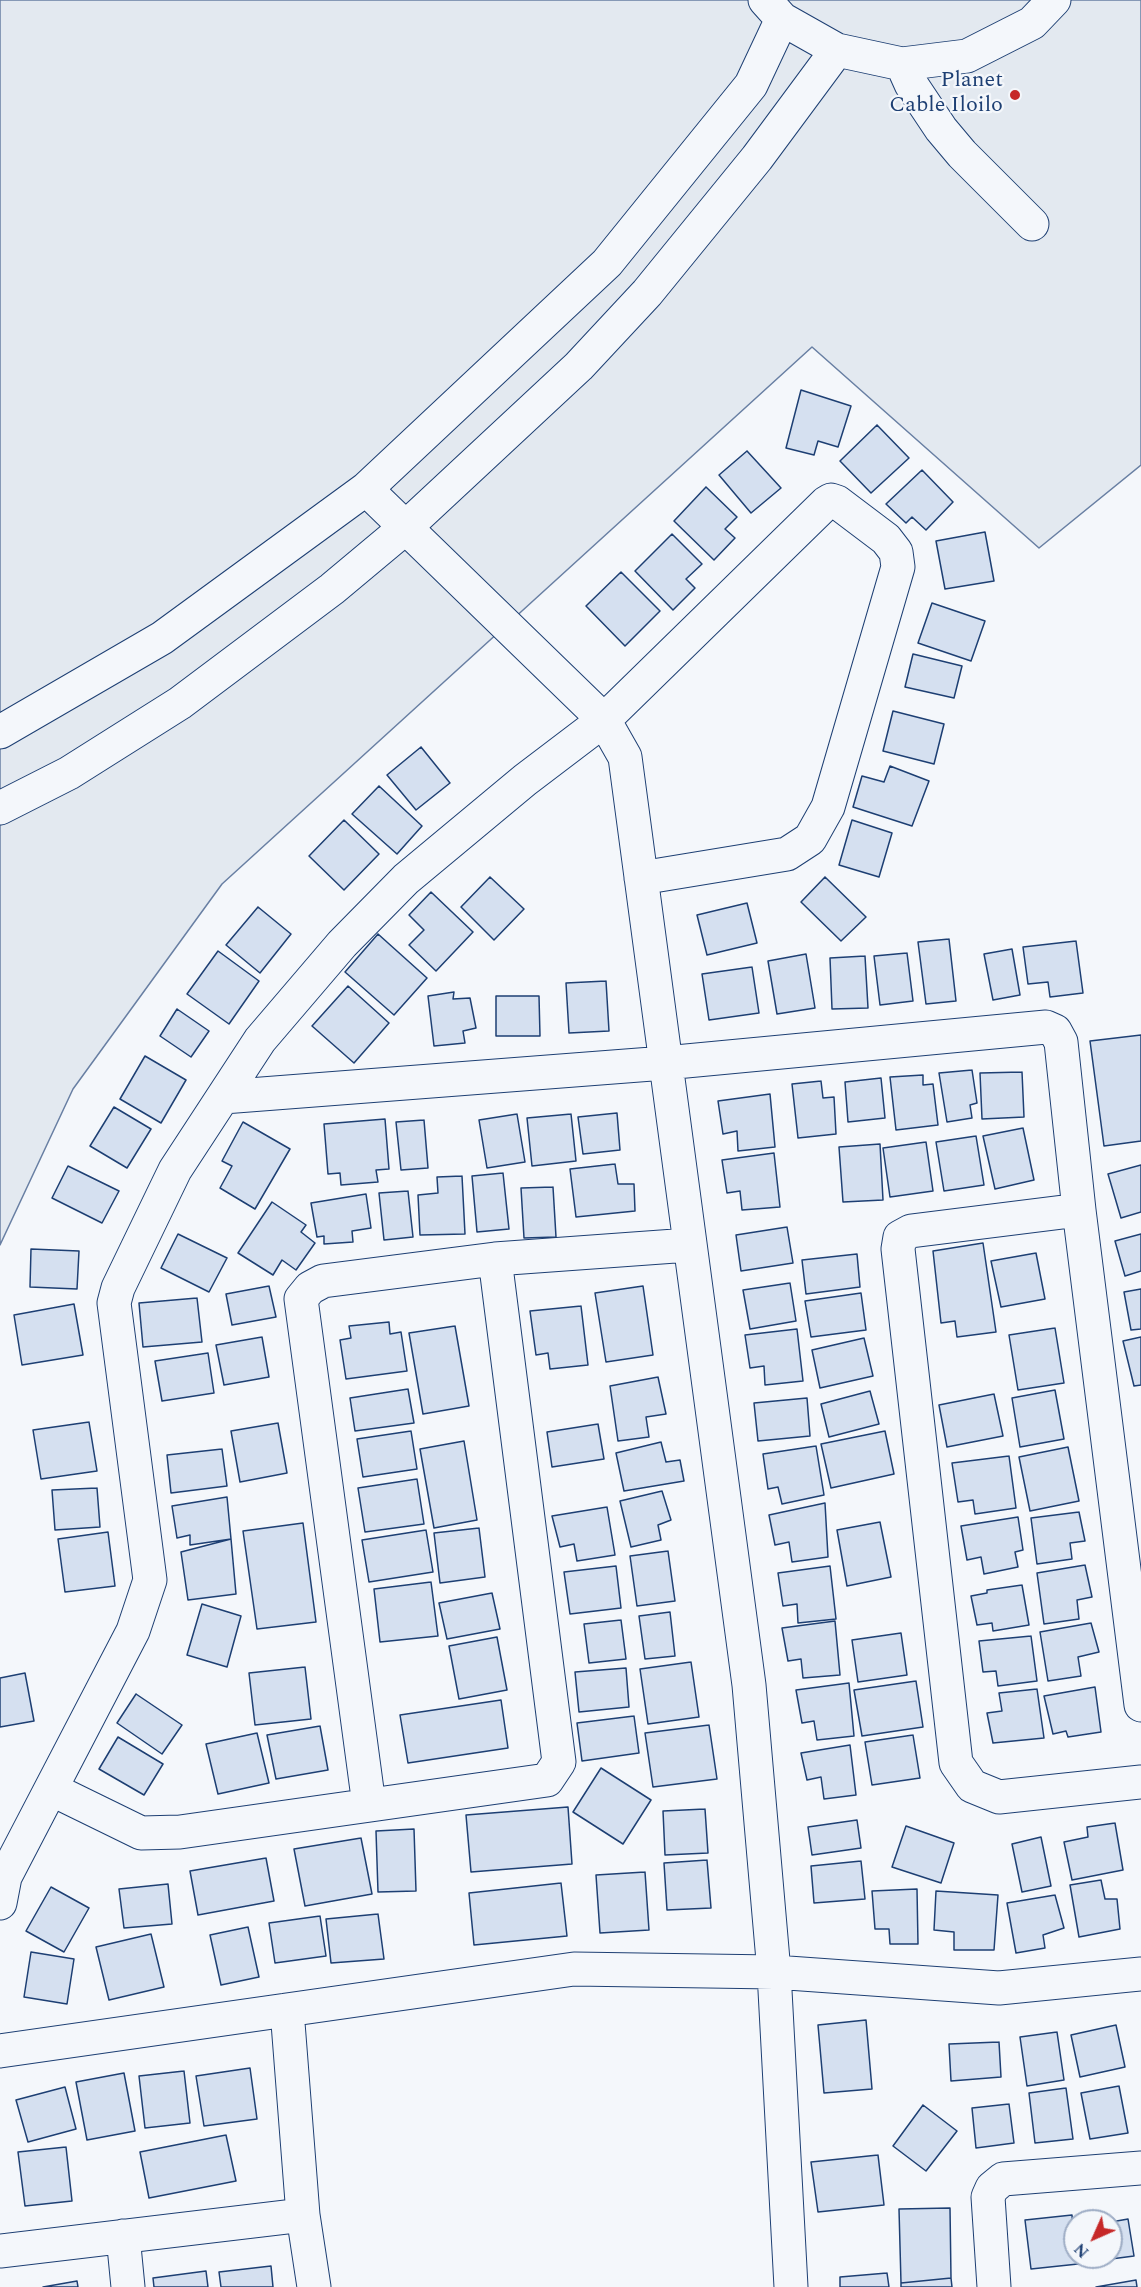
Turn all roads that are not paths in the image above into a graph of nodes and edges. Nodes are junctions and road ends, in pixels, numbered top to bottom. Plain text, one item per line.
1 (1054, 0) edge
2 (773, 9) edge
3 (837, 50) junction
4 (902, 64) junction
5 (1032, 224) dead end
6 (366, 489) junction
7 (405, 528) junction
8 (604, 720) junction
9 (0, 732) edge
10 (0, 808) edge
11 (641, 878) junction
12 (665, 1063) junction
13 (223, 1097) junction
14 (1079, 1210) junction
15 (689, 1245) junction
16 (495, 1259) junction
17 (1141, 1705) edge
18 (1141, 1782) edge
19 (51, 1789) junction
20 (369, 1805) junction
21 (0, 1904) edge
22 (774, 1972) junction
23 (1141, 1974) edge
24 (287, 2010) junction
25 (0, 2051) edge
26 (1141, 2168) edge
27 (303, 2215) junction
28 (123, 2235) junction
29 (0, 2251) edge
30 (128, 2287) edge
31 (314, 2287) edge
32 (791, 2287) edge
33 (994, 2287) edge

1 - 4 street
2 - 3 street
2 - 6 street
3 - 4 street
3 - 7 street
4 - 5 street
6 - 7 street
6 - 9 street
7 - 8 street
7 - 10 street
8 - 11 street
8 - 11 street
8 - 13 street
11 - 12 street
12 - 13 street
12 - 14 street
12 - 15 street
13 - 19 street
14 - 17 street
14 - 18 street
15 - 16 street
15 - 22 street
16 - 20 street
16 - 20 street
19 - 20 street
19 - 21 street
22 - 23 street
22 - 24 street
22 - 32 street
24 - 25 street
24 - 27 street
26 - 33 street
27 - 28 street
27 - 31 street
28 - 29 street
28 - 30 street

